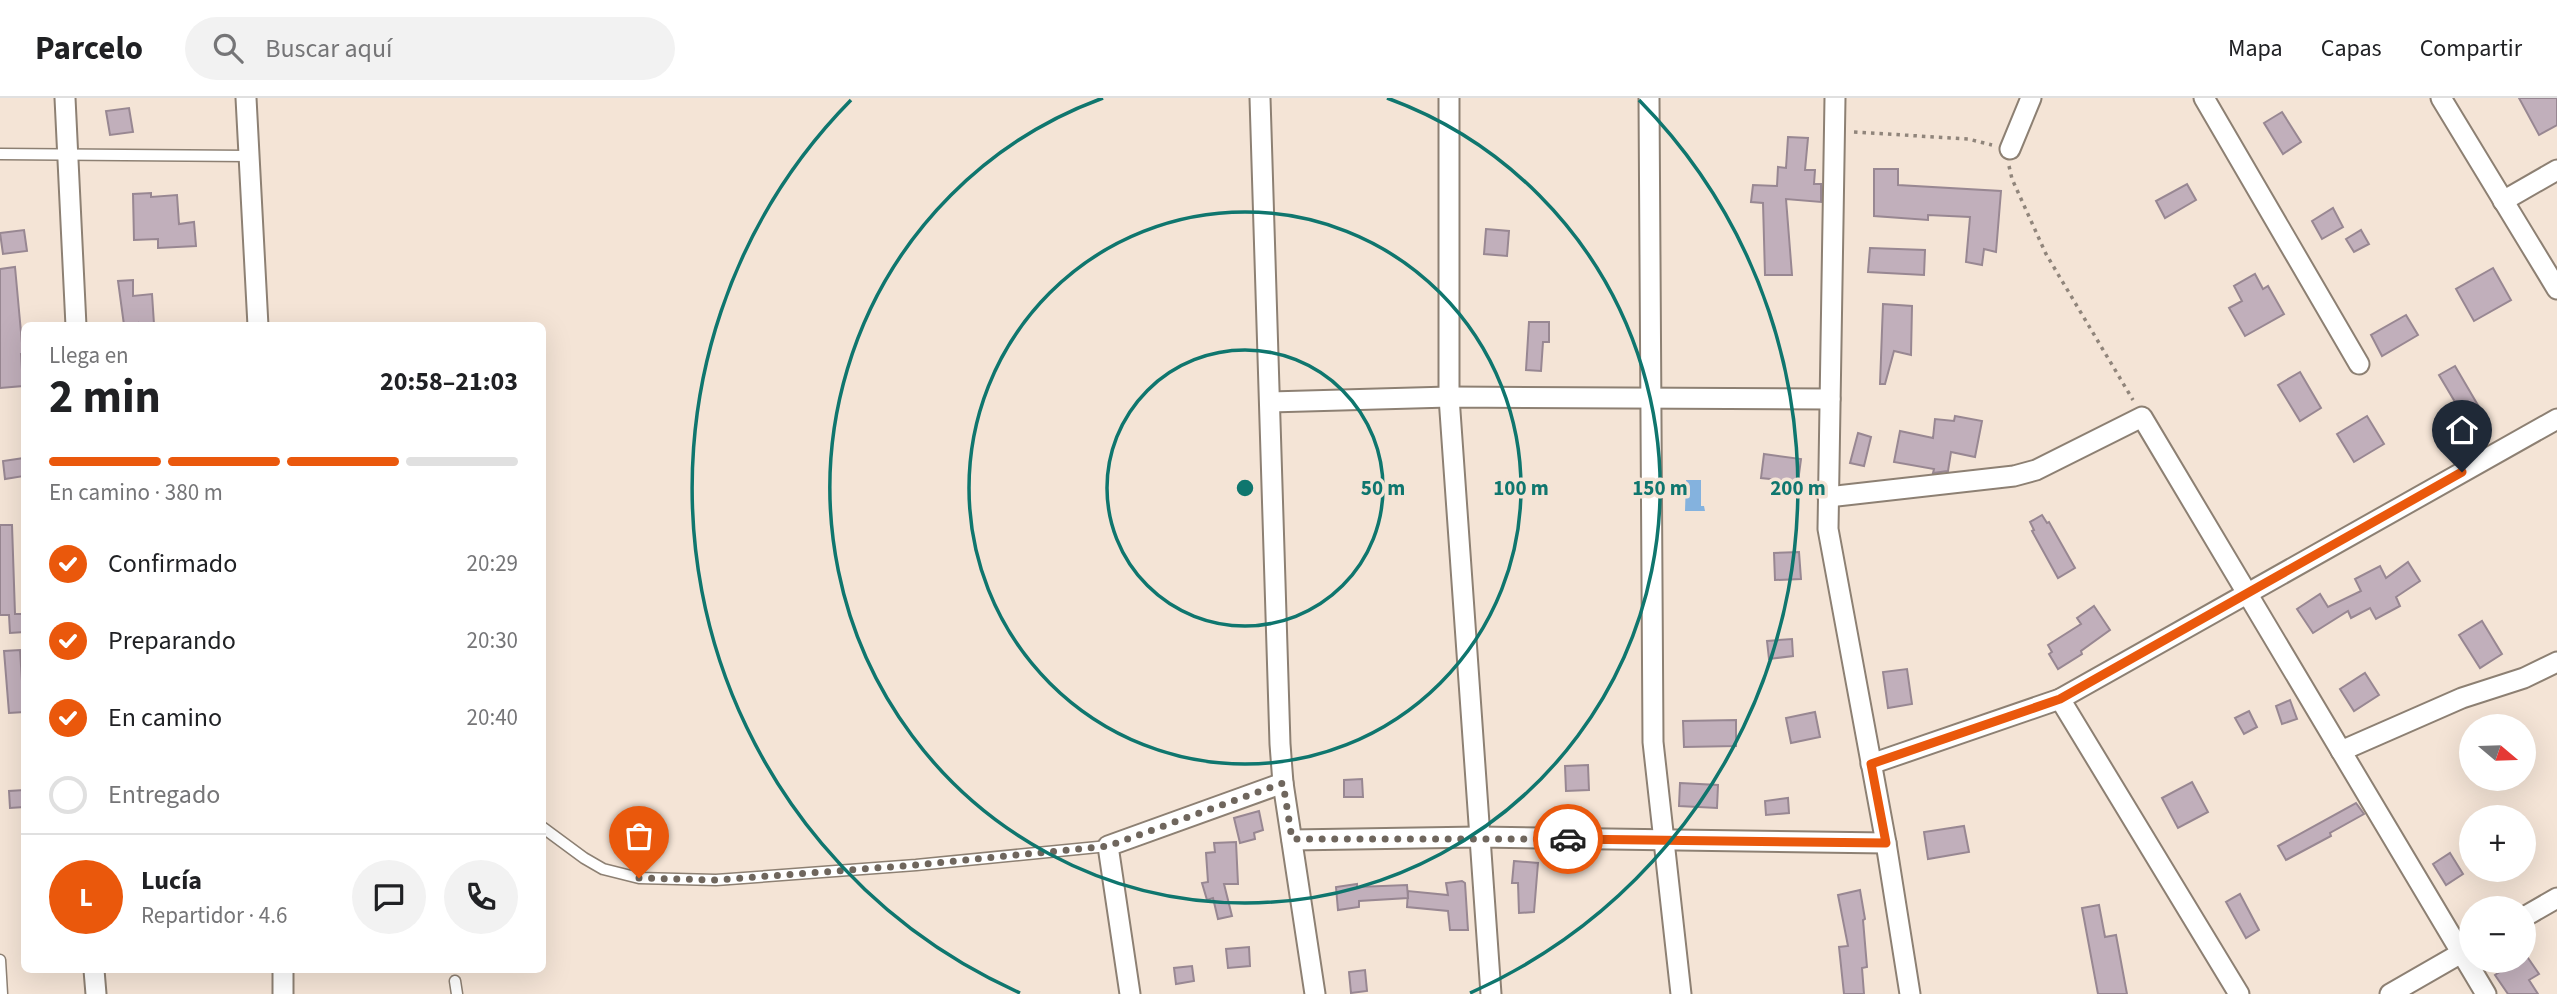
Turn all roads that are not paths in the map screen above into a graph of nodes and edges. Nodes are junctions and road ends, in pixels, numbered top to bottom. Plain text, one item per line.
1 (52, 98) edge
2 (65, 98) edge
3 (246, 98) edge
4 (1260, 98) edge
5 (1449, 98) edge
6 (1649, 98) edge
7 (1835, 98) edge
8 (2031, 98) edge
9 (2204, 98) edge
10 (2441, 98) edge
11 (2010, 149) road end
12 (0, 155) edge
13 (62, 155) junction
14 (249, 156) junction
15 (2557, 170) edge
16 (2503, 201) junction
17 (2557, 289) edge
18 (63, 322) edge
19 (76, 322) edge
20 (258, 322) edge
21 (2359, 364) dead end
22 (1449, 397) junction
23 (1830, 399) junction
24 (1651, 400) junction
25 (1270, 402) junction
26 (2557, 419) edge
27 (1828, 497) junction
28 (2247, 592) junction
29 (2557, 662) edge
30 (2060, 699) junction
31 (2341, 751) junction
32 (1871, 764) junction
33 (1283, 783) junction
34 (546, 830) edge
35 (1479, 838) junction
36 (1292, 839) junction
37 (1664, 840) junction
38 (1886, 843) junction
39 (1108, 846) junction
40 (2557, 898) edge
41 (2536, 910) edge
42 (2459, 939) edge
43 (2459, 954) edge
44 (0, 960) edge
45 (94, 973) edge
46 (108, 973) edge
47 (283, 973) edge
48 (2476, 973) edge
49 (455, 981) dead end
50 (1312, 993) edge
51 (2, 994) edge
52 (96, 994) edge
53 (109, 994) edge
54 (283, 994) edge
55 (457, 994) edge
56 (1130, 994) edge
57 (1491, 994) edge
58 (1681, 994) edge
59 (1910, 994) edge
60 (2239, 994) edge
61 (2390, 994) edge
62 (2486, 994) edge

1 - 13 street
2 - 13 street
3 - 14 street
4 - 25 street
5 - 22 street
6 - 24 street
7 - 23 street
8 - 11 street
9 - 21 street
10 - 16 street
12 - 13 lane
13 - 14 lane
13 - 18 street
13 - 19 street
14 - 20 street
15 - 16 street
16 - 17 street
22 - 24 street
22 - 25 street
22 - 35 street
23 - 24 street
23 - 27 street
24 - 37 street
25 - 33 street
26 - 28 street
27 - 28 street
27 - 32 street
28 - 30 street
28 - 31 street
29 - 31 street
30 - 32 street
30 - 60 street
31 - 42 street
32 - 38 street
33 - 36 street
33 - 39 street
34 - 39 lane
35 - 36 street
35 - 37 street
35 - 57 street
36 - 50 street
37 - 38 street
37 - 58 street
38 - 59 street
39 - 56 street
40 - 41 street
43 - 61 street
44 - 51 lane
45 - 52 street
46 - 53 street
47 - 54 street
48 - 62 street
49 - 55 lane

